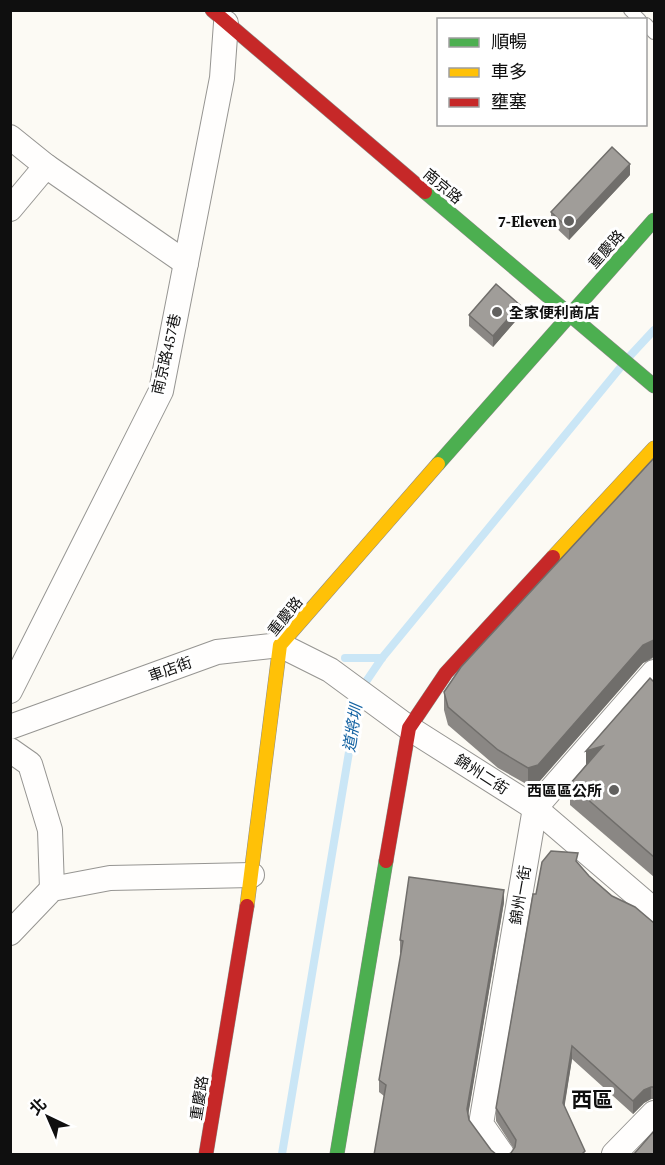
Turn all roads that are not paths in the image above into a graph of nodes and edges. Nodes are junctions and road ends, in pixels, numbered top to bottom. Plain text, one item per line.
1 (219, 17) edge
2 (10, 137) edge
3 (46, 166) junction
4 (10, 209) edge
5 (654, 220) edge
6 (186, 263) junction
7 (568, 315) junction
8 (654, 386) edge
9 (654, 448) edge
10 (280, 645) junction
11 (654, 672) edge
12 (10, 691) edge
13 (400, 721) junction
14 (10, 727) edge
15 (10, 750) edge
16 (535, 808) junction
17 (252, 875) junction
18 (52, 889) junction
19 (654, 910) edge
20 (10, 933) edge
21 (654, 1113) edge
22 (206, 1155) edge
23 (337, 1155) edge
24 (502, 1155) edge
25 (614, 1155) edge

1 - 6 street, 南京路457巷
1 - 7 street, 南京路
2 - 3 street
3 - 4 street
3 - 6 street
5 - 7 street, 重慶路
6 - 12 street, 南京路457巷
7 - 8 street, 南京路
7 - 10 street, 重慶路
9 - 13 street
10 - 13 street, 錦州二街
10 - 14 street, 車店街
10 - 17 street, 重慶路
11 - 16 street
13 - 16 street, 錦州二街
13 - 23 street
15 - 18 street
16 - 19 street, 錦州二街
16 - 24 street, 錦州一街
17 - 18 street
17 - 22 street, 重慶路
18 - 20 street
21 - 25 street

